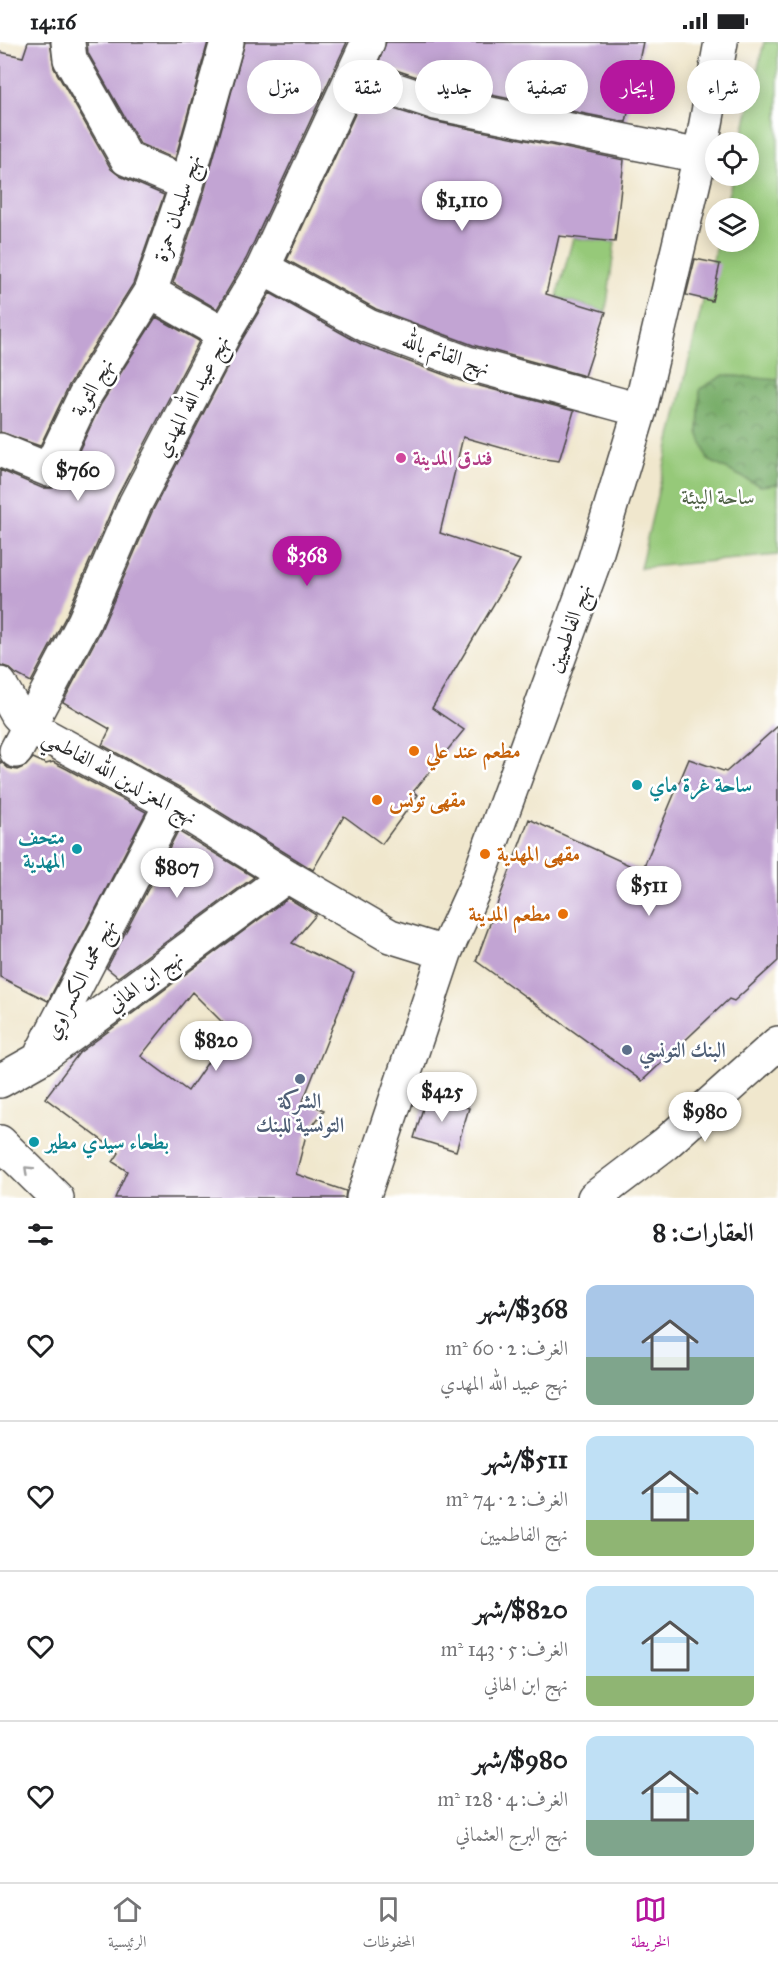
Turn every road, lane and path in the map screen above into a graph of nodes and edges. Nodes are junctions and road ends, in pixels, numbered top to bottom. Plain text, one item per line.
1 (68, 42) edge
2 (227, 42) edge
3 (368, 42) edge
4 (721, 42) edge
5 (361, 60) edge
6 (403, 92) edge
7 (336, 114) edge
8 (700, 156) junction
9 (187, 184) junction
10 (264, 268) junction
11 (150, 292) junction
12 (224, 334) junction
13 (640, 410) junction
14 (0, 450) edge
15 (0, 684) edge
16 (20, 723) edge
17 (171, 804) junction
18 (287, 876) junction
19 (445, 953) junction
20 (778, 1043) edge
21 (39, 1059) junction
22 (0, 1081) edge
23 (0, 1142) edge
24 (57, 1198) edge
25 (363, 1198) edge
26 (594, 1198) edge

1 - 9 street
2 - 9 street, نهج سليمان حمزة
3 - 5 street, نهج عبيد الله المهدي
4 - 8 street, نهج الفاطميين
6 - 8 street
7 - 10 street, نهج عبيد الله المهدي
8 - 13 street, نهج الفاطميين
9 - 11 street, نهج سليمان حمزة
10 - 12 street, نهج عبيد الله المهدي
10 - 13 street, نهج القائم بالله
11 - 12 street
11 - 14 street, نهج التوبة
12 - 16 street, نهج عبيد الله المهدي
13 - 19 street, نهج الفاطميين
15 - 16 street
16 - 17 street, نهج المعز لدين الله الفاطمي
17 - 18 street, نهج المعز لدين الله الفاطمي
17 - 21 street, نهج محمد الكسراوي
18 - 19 street, نهج المعز لدين الله الفاطمي
18 - 21 street, نهج ابن الهاني
19 - 25 street, نهج الفاطميين
20 - 26 street
21 - 22 street, نهج ابن الهاني
24 -> 23 street

